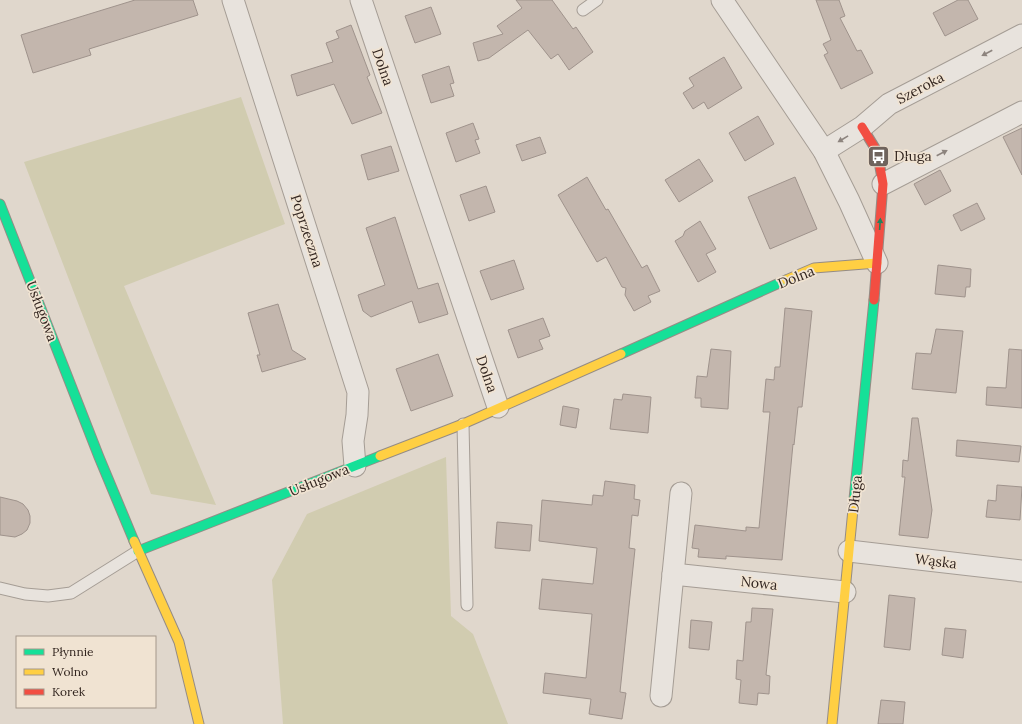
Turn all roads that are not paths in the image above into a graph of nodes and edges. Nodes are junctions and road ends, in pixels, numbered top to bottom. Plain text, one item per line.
1 (233, 0) edge
2 (361, 0) edge
3 (597, 0) edge
4 (722, 0) edge
5 (583, 10) dead end
6 (1022, 35) edge
7 (1022, 112) edge
8 (862, 127) junction
9 (824, 151) junction
10 (883, 184) junction
11 (0, 204) edge
12 (877, 263) junction
13 (498, 407) junction
14 (463, 424) junction
15 (355, 466) junction
16 (681, 493) dead end
17 (138, 551) junction
18 (849, 551) junction
19 (1022, 571) edge
20 (673, 574) junction
21 (0, 588) edge
22 (845, 592) junction
23 (466, 605) dead end
24 (661, 696) dead end
25 (199, 724) edge
26 (832, 724) edge

1 - 15 street, Poprzeczna
2 - 13 street, Dolna
3 - 5 lane
4 - 9 street, Długa
6 -> 8 street, Szeroka
10 -> 7 street
8 -> 9 street, Szeroka
8 - 10 street, Długa
9 - 12 street, Długa
12 -> 10 street, Długa
11 - 17 street, Usługowa
12 - 13 street, Dolna
12 - 18 street, Długa
13 - 14 street, Usługowa
14 - 15 street, Usługowa
14 - 23 lane
15 - 17 street, Usługowa
16 - 20 street
17 - 21 lane, Usługowa
17 - 25 street, Usługowa
18 - 19 street, Wąska
18 - 22 street, Długa
20 - 22 street, Nowa
20 - 24 street
22 - 26 street, Długa

